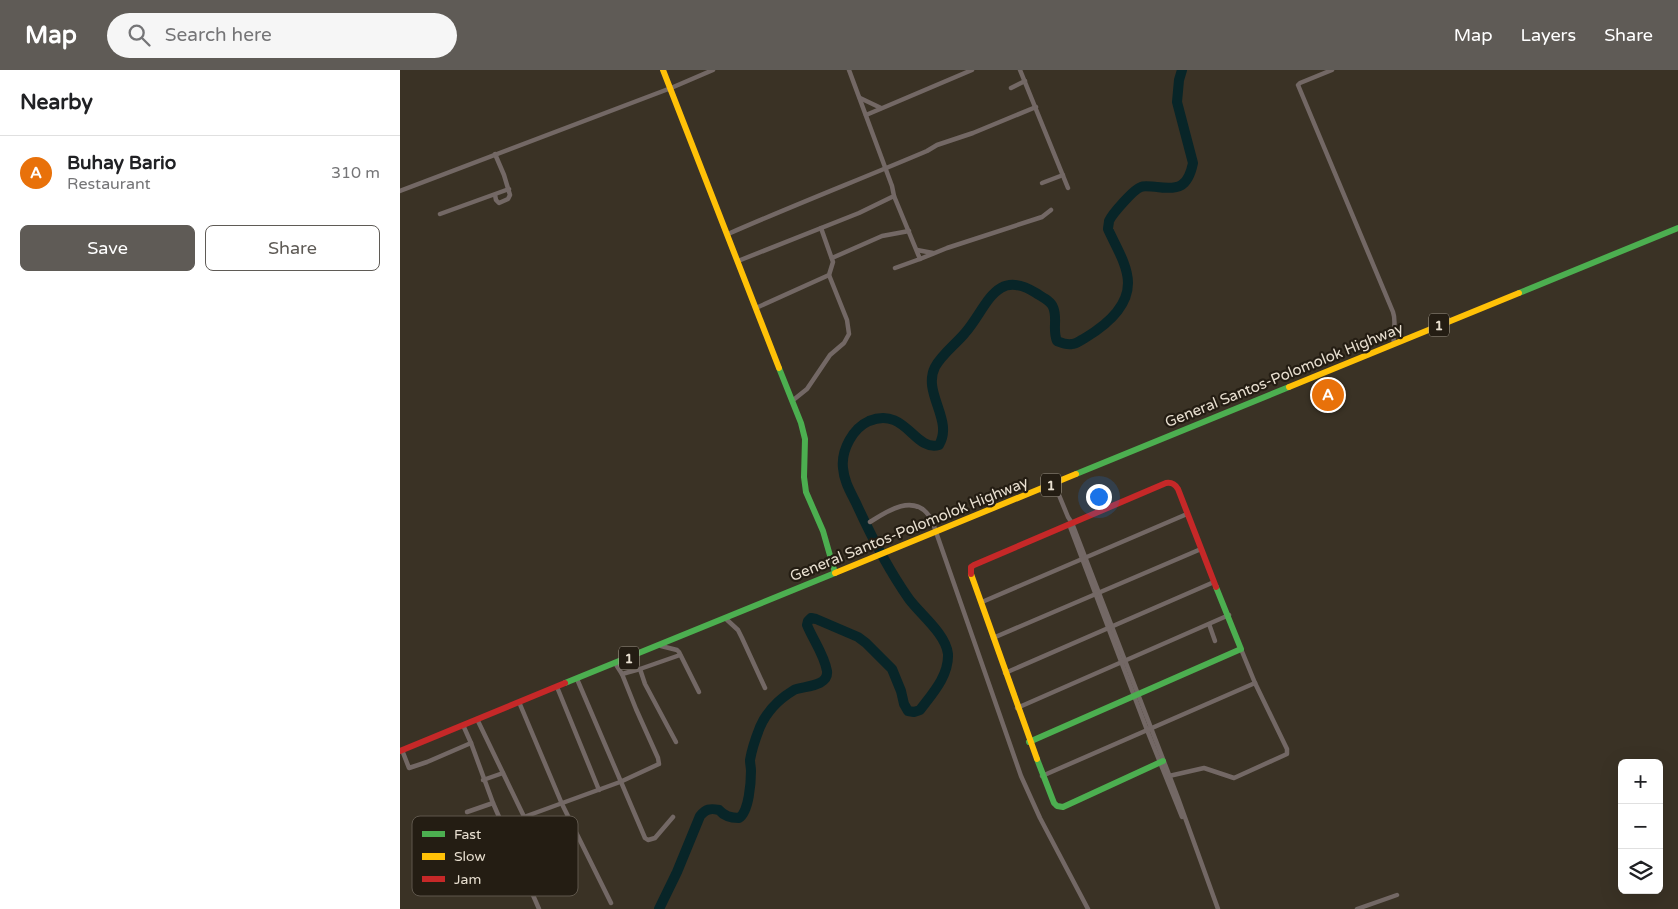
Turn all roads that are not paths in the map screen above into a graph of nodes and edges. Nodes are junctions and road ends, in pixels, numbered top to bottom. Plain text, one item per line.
1 (664, 70) edge
2 (713, 70) edge
3 (849, 70) edge
4 (972, 70) edge
5 (1020, 70) edge
6 (1332, 70) edge
7 (1025, 81) junction
8 (671, 88) junction
9 (1011, 88) dead end
10 (860, 98) junction
11 (1036, 107) junction
12 (881, 108) junction
13 (866, 115) junction
14 (495, 154) junction
15 (885, 169) junction
16 (1063, 175) junction
17 (1042, 183) dead end
18 (1068, 188) dead end
19 (509, 189) junction
20 (400, 191) edge
21 (495, 195) junction
22 (894, 196) junction
23 (1051, 210) dead end
24 (440, 214) dead end
25 (821, 228) junction
26 (1678, 228) edge
27 (909, 231) junction
28 (728, 234) junction
29 (917, 250) junction
30 (934, 254) junction
31 (832, 258) junction
32 (920, 260) junction
33 (738, 261) junction
34 (895, 268) dead end
35 (829, 276) junction
36 (756, 308) junction
37 (1394, 344) junction
38 (792, 401) junction
39 (1054, 483) junction
40 (1187, 514) junction
41 (870, 522) dead end
42 (1070, 522) junction
43 (936, 532) junction
44 (1201, 549) junction
45 (1084, 558) junction
46 (835, 573) junction
47 (1214, 582) junction
48 (1098, 593) junction
49 (982, 602) junction
50 (1229, 615) junction
51 (725, 618) junction
52 (1209, 624) junction
53 (1111, 627) junction
54 (993, 638) junction
55 (1216, 641) dead end
56 (660, 645) junction
57 (1241, 649) junction
58 (680, 655) junction
59 (1123, 662) junction
60 (615, 663) junction
61 (640, 669) junction
62 (1005, 673) junction
63 (622, 674) junction
64 (577, 679) junction
65 (1256, 683) junction
66 (557, 687) junction
67 (765, 688) dead end
68 (699, 692) dead end
69 (1136, 695) junction
70 (519, 702) junction
71 (1017, 708) junction
72 (477, 719) junction
73 (463, 725) junction
74 (1149, 729) junction
75 (676, 742) dead end
76 (1029, 742) junction
77 (471, 743) junction
78 (401, 751) edge
79 (1162, 762) junction
80 (503, 773) junction
81 (1042, 776) junction
82 (1169, 776) junction
83 (484, 780) junction
84 (620, 782) junction
85 (599, 790) junction
86 (1176, 798) junction
87 (493, 803) junction
88 (562, 804) junction
89 (467, 812) dead end
90 (498, 816) edge
91 (524, 816) edge
92 (527, 816) edge
93 (568, 816) edge
94 (673, 817) dead end
95 (578, 836) edge
96 (533, 896) edge
97 (1397, 896) dead end
98 (611, 903) dead end
99 (539, 909) edge
100 (1088, 909) edge
101 (1217, 909) edge
102 (1357, 909) edge

1 - 8 main road
2 - 8 street
3 - 10 street
4 - 12 street
5 - 7 street
6 - 37 street
7 - 9 street
7 - 11 street
8 - 14 street
8 - 28 main road
10 - 12 street
10 - 13 street
11 - 15 street
11 - 16 street
12 - 13 street
13 - 15 street
14 - 19 street
14 - 20 street
15 - 22 street
15 - 28 street
16 - 17 street
16 - 18 street
19 - 21 street
19 - 21 street
21 - 24 street
22 - 25 street
22 - 27 street
23 - 30 street
25 - 31 street
25 - 33 street
26 - 37 main road, General Santos-Polomolok Highway / 1
27 - 29 street
27 - 31 street
28 - 33 main road
29 - 30 street
29 - 32 street
30 - 32 street
31 - 35 street
32 - 34 street
33 - 36 main road
35 - 36 street
35 - 38 street
36 - 38 main road
37 - 39 main road, General Santos-Polomolok Highway / 1
38 - 46 main road
39 - 42 street
39 - 43 main road, General Santos-Polomolok Highway / 1
40 - 42 main road
40 - 44 main road
40 - 45 street
41 - 43 street
42 - 45 street
42 - 49 main road
43 - 46 main road, General Santos-Polomolok Highway / 1
43 - 100 street
44 - 47 main road
44 - 48 street
45 - 48 street
45 - 49 street
46 - 51 main road, General Santos-Polomolok Highway / 1
47 - 50 main road
47 - 53 street
48 - 53 street
48 - 54 street
49 - 54 main road
50 - 52 street
50 - 57 main road
51 - 56 main road, General Santos-Polomolok Highway / 1
51 - 67 street
52 - 55 street
52 - 59 street
53 - 59 street
53 - 62 street
54 - 62 main road
56 - 58 street
56 - 60 main road, General Santos-Polomolok Highway / 1
57 - 65 street
57 - 69 main road
58 - 61 street
58 - 68 street
59 - 69 street
59 - 71 street
60 - 63 street
60 - 64 main road, General Santos-Polomolok Highway / 1
61 - 63 street
61 - 75 street
62 - 71 main road
63 - 84 street
64 - 66 main road, General Santos-Polomolok Highway / 1
64 - 84 street
65 - 74 street
65 - 82 street
66 - 70 main road, General Santos-Polomolok Highway / 1
66 - 85 street
69 - 74 street
69 - 76 main road
70 - 72 main road, General Santos-Polomolok Highway / 1
70 - 88 street
71 - 76 main road
72 - 73 main road, General Santos-Polomolok Highway / 1
72 - 80 street
73 - 77 street
73 - 78 main road, General Santos-Polomolok Highway / 1
74 - 79 street
74 - 81 street
76 - 81 main road
77 - 78 street
77 - 83 street
79 - 81 main road
79 - 82 street
79 - 86 street
80 - 83 street
80 - 91 street
82 - 86 street
83 - 87 street
84 - 85 street
84 - 94 street
85 - 88 street
86 - 101 street
87 - 89 street
87 - 90 street
88 - 92 street
88 - 93 street
95 - 98 street
96 - 99 street
97 - 102 street

